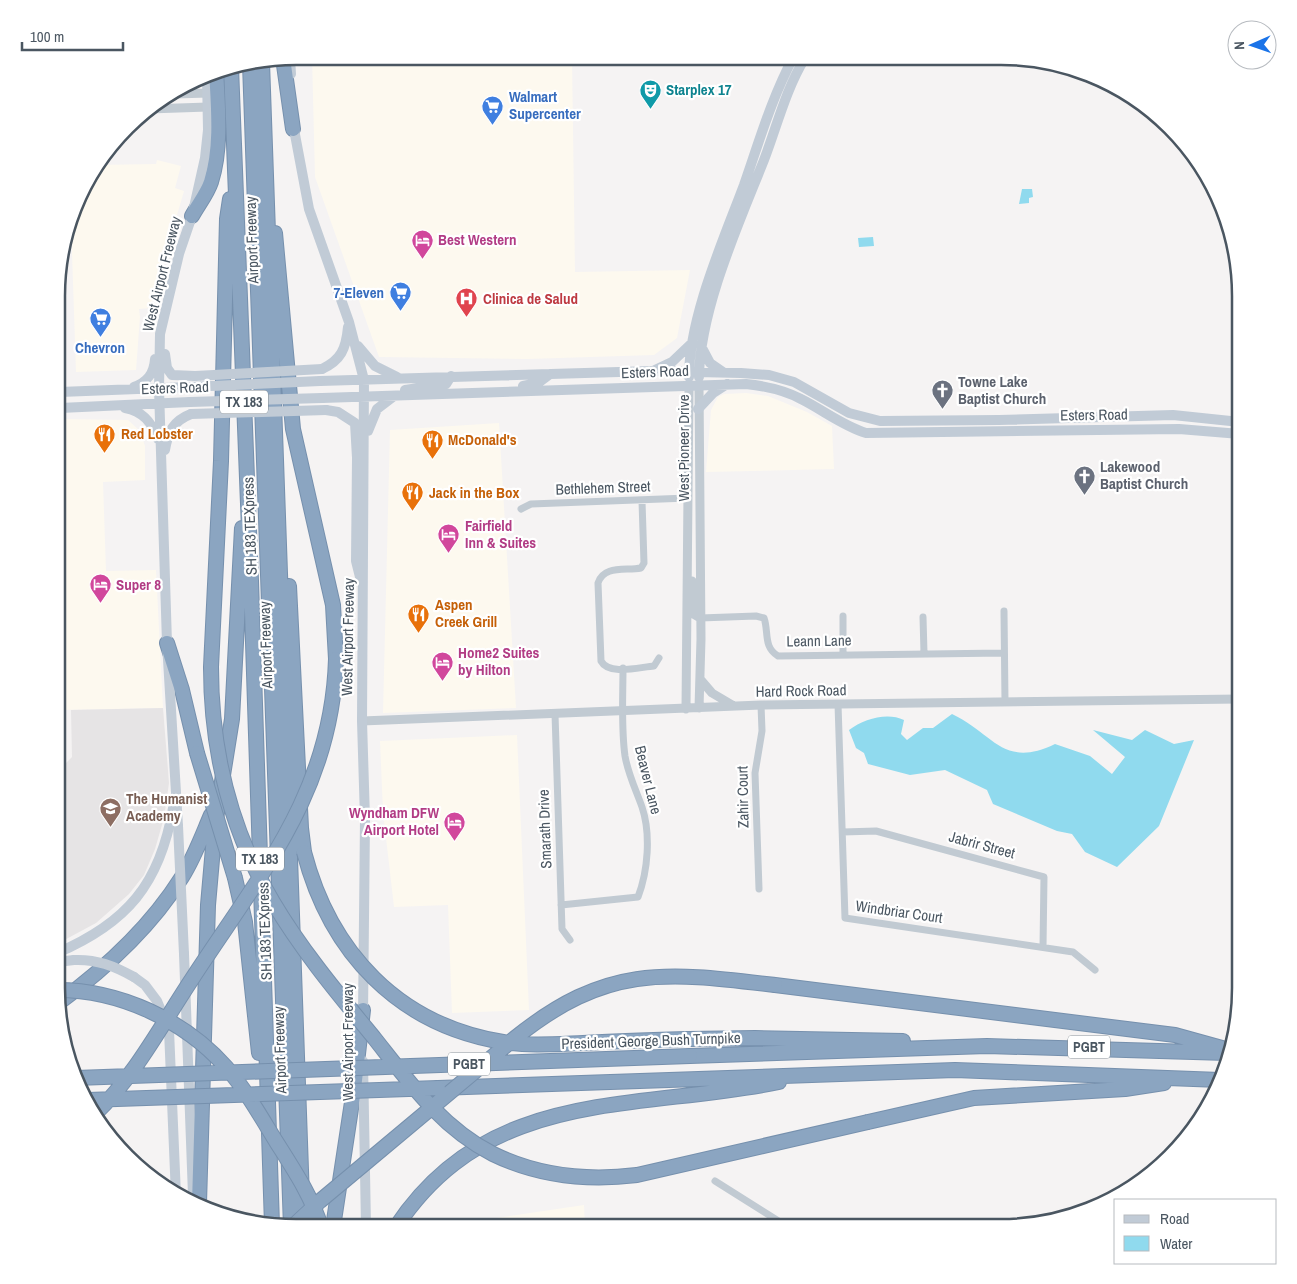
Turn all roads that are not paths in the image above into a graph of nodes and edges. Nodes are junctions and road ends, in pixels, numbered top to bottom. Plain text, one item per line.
1 (283, 65) edge
2 (290, 65) edge
3 (791, 65) edge
4 (802, 65) edge
5 (262, 68) edge
6 (250, 69) edge
7 (244, 71) edge
8 (231, 74) edge
9 (216, 79) edge
10 (207, 83) edge
11 (184, 94) edge
12 (208, 94) junction
13 (208, 107) junction
14 (161, 109) edge
15 (293, 129) junction
16 (234, 170) junction
17 (266, 181) junction
18 (192, 216) junction
19 (348, 322) junction
20 (160, 334) junction
21 (355, 341) junction
22 (697, 343) junction
23 (653, 371) junction
24 (694, 372) junction
25 (724, 372) junction
26 (550, 374) junction
27 (451, 376) junction
28 (400, 378) junction
29 (364, 380) junction
30 (727, 384) junction
31 (694, 386) junction
32 (130, 389) junction
33 (159, 389) junction
34 (550, 390) junction
35 (65, 392) edge
36 (505, 392) junction
37 (452, 393) junction
38 (397, 395) junction
39 (364, 397) junction
40 (160, 404) junction
41 (109, 406) junction
42 (65, 408) edge
43 (698, 409) junction
44 (1017, 420) junction
45 (1232, 421) edge
46 (909, 422) junction
47 (1018, 430) junction
48 (910, 433) junction
49 (1232, 433) edge
50 (364, 444) junction
51 (161, 450) junction
52 (688, 469) junction
53 (162, 471) junction
54 (248, 494) junction
55 (688, 498) junction
56 (642, 501) junction
57 (521, 509) dead end
58 (700, 514) junction
59 (277, 515) junction
60 (687, 554) junction
61 (363, 587) junction
62 (1004, 611) dead end
63 (843, 616) dead end
64 (923, 617) dead end
65 (700, 618) junction
66 (167, 643) junction
67 (1004, 652) junction
68 (924, 653) junction
69 (844, 654) junction
70 (659, 658) dead end
71 (623, 668) junction
72 (700, 679) junction
73 (1232, 699) edge
74 (1005, 702) junction
75 (838, 704) junction
76 (761, 705) junction
77 (734, 706) junction
78 (699, 708) junction
79 (686, 709) junction
80 (623, 711) junction
81 (555, 714) junction
82 (362, 721) junction
83 (177, 787) junction
84 (219, 795) junction
85 (843, 832) junction
86 (759, 889) dead end
87 (561, 905) junction
88 (570, 940) dead end
89 (1043, 947) junction
90 (65, 950) edge
91 (65, 961) edge
92 (1095, 970) dead end
93 (65, 991) edge
94 (65, 998) edge
95 (363, 1010) junction
96 (951, 1047) junction
97 (1224, 1050) edge
98 (1223, 1051) edge
99 (822, 1074) junction
100 (83, 1078) edge
101 (1195, 1079) junction
102 (1213, 1080) edge
103 (94, 1100) edge
104 (268, 1106) junction
105 (99, 1109) edge
106 (715, 1181) dead end
107 (176, 1185) edge
108 (194, 1195) edge
109 (199, 1197) edge
110 (272, 1218) edge
111 (283, 1219) edge
112 (292, 1219) edge
113 (301, 1219) edge
114 (303, 1219) edge
115 (318, 1219) edge
116 (334, 1219) edge
117 (366, 1219) edge
118 (402, 1219) edge
119 (775, 1219) edge

1 - 15 highway
2 - 15 main road, West Airport Freeway
3 - 22 main road, West Pioneer Drive
4 - 22 main road, West Pioneer Drive
5 - 17 highway, Airport Freeway / TX 183
6 - 112 highway, SH 183 TEXpress
7 - 111 highway, SH 183 TEXpress
8 - 16 highway, Airport Freeway / TX 183
9 - 18 highway
10 - 12 main road, West Airport Freeway
11 - 12 street
12 - 13 main road, West Airport Freeway
13 - 14 street
13 - 18 main road, West Airport Freeway
15 - 19 main road, West Airport Freeway
16 - 54 highway, Airport Freeway / TX 183
16 - 101 highway, bridge
17 - 59 highway, Airport Freeway / TX 183
17 - 105 highway, bridge
18 - 20 main road, West Airport Freeway
19 - 20 main road, bridge
19 - 21 main road, West Airport Freeway
20 - 32 main road
20 - 33 main road, West Airport Freeway
21 - 28 main road
21 - 29 main road, West Airport Freeway
22 - 23 main road
22 - 24 main road, West Pioneer Drive
22 - 25 main road
23 - 24 main road, Esters Road
23 - 26 main road, Esters Road
24 - 25 main road, Esters Road
24 - 31 main road, West Pioneer Drive
25 - 46 main road, Esters Road
26 - 27 main road, Esters Road
26 - 34 main road
26 - 36 main road
27 - 28 main road, Esters Road
27 - 37 main road
27 - 38 main road
28 - 29 main road, Esters Road
29 - 33 main road, Esters Road, bridge
29 - 39 main road, West Airport Freeway
30 - 31 main road, Esters Road
30 - 43 main road
30 - 48 main road, Esters Road
31 - 34 main road, Esters Road
31 - 43 street, West Pioneer Drive
31 - 52 street, West Pioneer Drive
32 - 33 main road, Esters Road
32 - 35 main road, Esters Road
33 - 40 main road, West Airport Freeway
34 - 36 main road, Esters Road
36 - 37 main road, Esters Road
37 - 38 main road, Esters Road
38 - 39 main road, Esters Road
38 - 50 main road
39 - 40 main road, Esters Road, bridge
39 - 50 main road, West Airport Freeway
40 - 41 main road, Esters Road
40 - 51 main road, West Airport Freeway
41 - 42 main road, Esters Road
41 - 51 main road
43 - 58 street, West Pioneer Drive
44 - 45 main road, Esters Road
44 - 46 main road, Esters Road
44 - 47 main road
46 - 48 main road
47 - 48 main road, Esters Road
47 - 49 main road, Esters Road
50 - 61 main road, West Airport Freeway
51 - 53 main road, West Airport Freeway
52 - 55 street, West Pioneer Drive
52 - 58 street
53 - 61 main road, bridge
53 - 66 main road, West Airport Freeway
54 - 84 highway
54 - 104 highway, Airport Freeway / TX 183
55 - 56 street, Bethlehem Street
55 - 60 street, West Pioneer Drive
56 - 57 street, Bethlehem Street
56 - 71 street
58 - 65 street, West Pioneer Drive
59 - 96 highway, bridge
59 - 114 highway, Airport Freeway / TX 183
60 - 65 street
60 - 79 street, West Pioneer Drive
61 - 82 main road, West Airport Freeway
62 - 67 street
63 - 69 street
64 - 68 street
65 - 69 street, Leann Lane
65 - 72 street, West Pioneer Drive
66 - 83 main road, West Airport Freeway
66 - 104 highway, bridge
67 - 68 street, Leann Lane
67 - 74 street
68 - 69 street, Leann Lane
70 - 71 street
71 - 80 street
72 - 77 street
72 - 78 street, West Pioneer Drive
73 - 74 street, Hard Rock Road
74 - 75 street, Hard Rock Road
75 - 76 street, Hard Rock Road
75 - 85 street, Windbriar Court
76 - 77 street, Hard Rock Road
76 - 86 street, Zahir Court
77 - 78 street, Hard Rock Road
78 - 79 street, Hard Rock Road
79 - 80 street, Hard Rock Road
80 - 81 street, Hard Rock Road
80 - 87 street, Beaver Lane
81 - 82 street, Hard Rock Road
81 - 87 street, Smarath Drive
82 - 95 main road, West Airport Freeway
83 - 90 main road
83 - 108 main road, West Airport Freeway, bridge
84 - 94 highway
84 - 109 highway
85 - 89 street, Jabrir Street
85 - 89 street, Windbriar Court
87 - 88 street, Smarath Drive
89 - 92 street, Windbriar Court
91 - 107 main road, bridge
93 - 115 highway, bridge
95 - 116 highway
95 - 117 main road, West Airport Freeway
96 - 98 highway, President George Bush Turnpike / PGBT
96 - 100 highway, President George Bush Turnpike / PGBT, bridge
97 - 113 highway, bridge
99 - 101 highway, PGBT
99 - 103 highway, PGBT, bridge
99 - 118 highway
101 - 102 highway, PGBT
104 - 110 highway, Airport Freeway / TX 183
106 - 119 street

